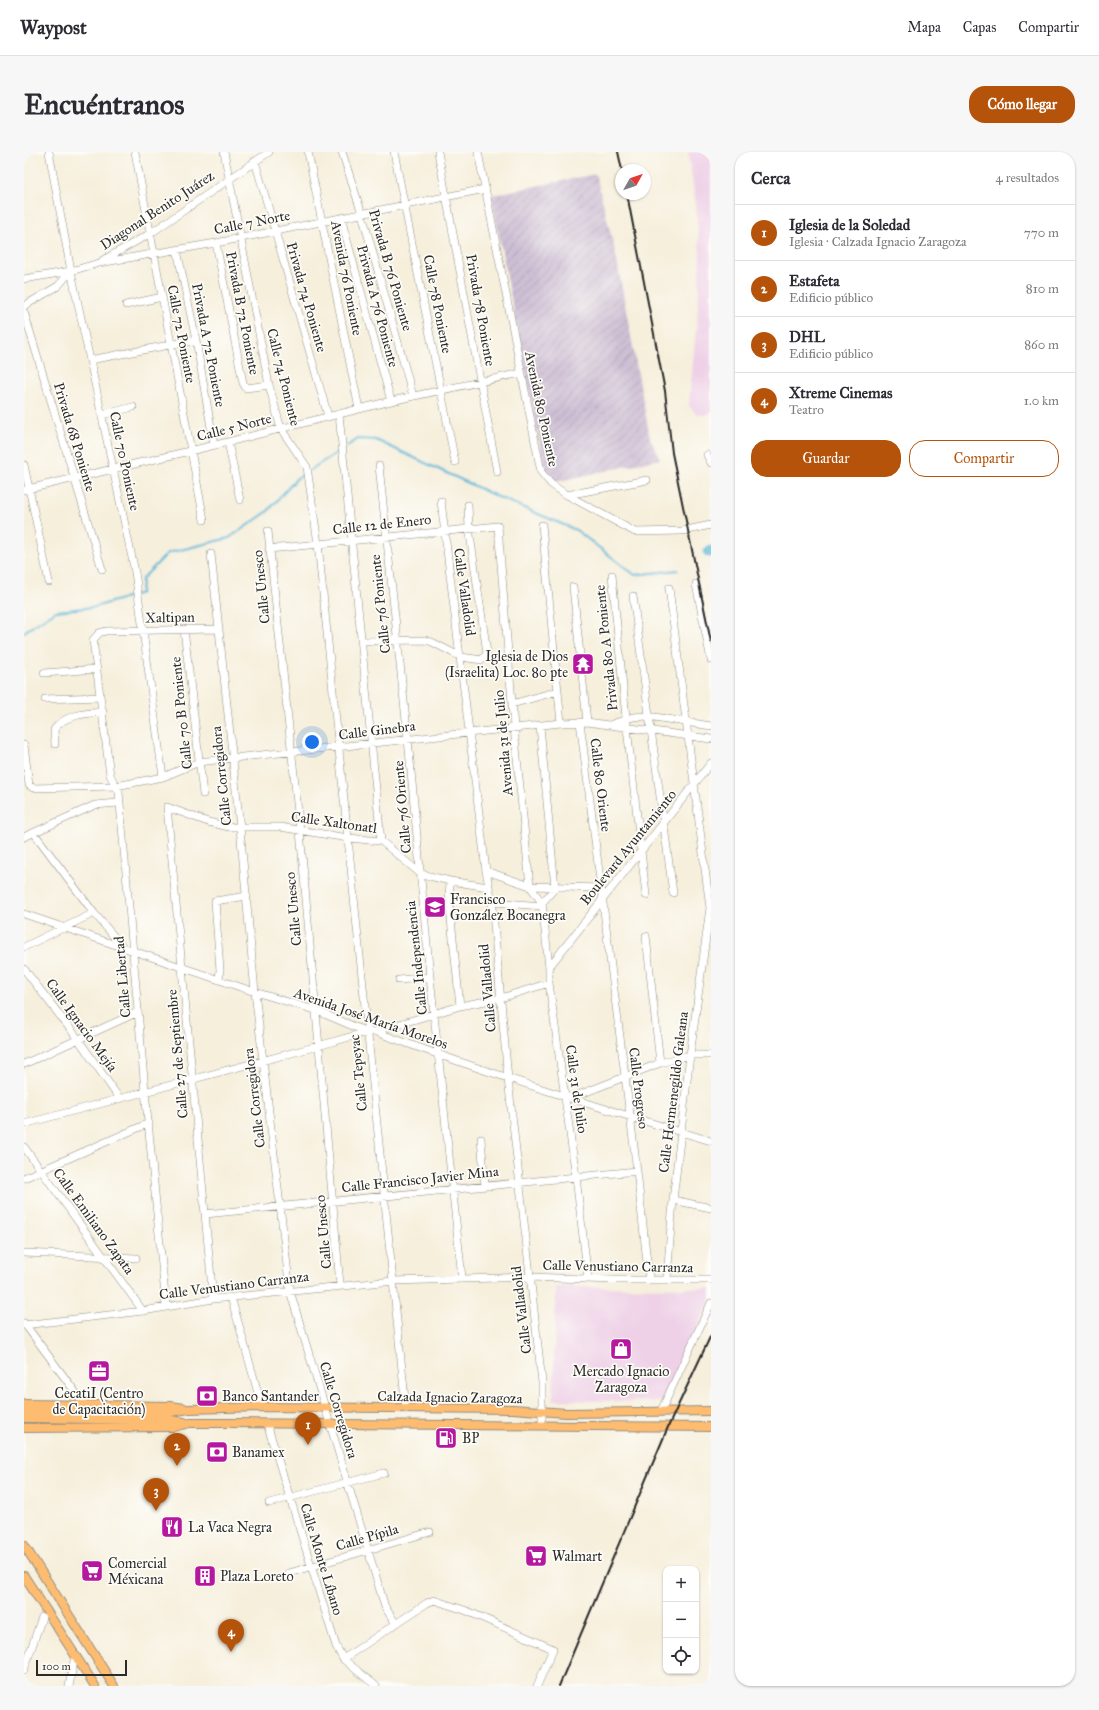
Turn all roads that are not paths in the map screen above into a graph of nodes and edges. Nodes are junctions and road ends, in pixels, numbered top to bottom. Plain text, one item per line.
1 (49, 152) edge
2 (135, 152) edge
3 (224, 152) edge
4 (269, 152) edge
5 (308, 152) edge
6 (342, 152) edge
7 (394, 152) edge
8 (438, 152) edge
9 (478, 152) edge
10 (255, 161) junction
11 (229, 180) junction
12 (484, 189) junction
13 (447, 197) junction
14 (405, 205) junction
15 (362, 214) junction
16 (341, 218) junction
17 (322, 221) junction
18 (275, 230) junction
19 (151, 232) junction
20 (240, 237) junction
21 (216, 243) junction
22 (177, 250) junction
23 (154, 254) junction
24 (99, 263) junction
25 (71, 271) junction
26 (24, 279) edge
27 (162, 297) junction
28 (126, 305) dead end
29 (24, 306) edge
30 (24, 312) edge
31 (196, 340) junction
32 (172, 345) junction
33 (90, 360) junction
34 (521, 373) junction
35 (481, 381) junction
36 (269, 385) junction
37 (441, 390) junction
38 (413, 396) junction
39 (391, 401) junction
40 (133, 408) dead end
41 (359, 409) junction
42 (339, 414) junction
43 (102, 415) junction
44 (328, 416) junction
45 (281, 429) junction
46 (228, 442) junction
47 (214, 445) junction
48 (191, 450) junction
49 (707, 455) dead end
50 (455, 462) dead end
51 (711, 463) edge
52 (24, 465) edge
53 (379, 466) dead end
54 (114, 468) junction
55 (497, 472) dead end
56 (74, 478) junction
57 (647, 480) dead end
58 (26, 489) edge
59 (567, 495) junction
60 (240, 500) dead end
61 (441, 501) dead end
62 (468, 505) dead end
63 (204, 520) dead end
64 (542, 525) dead end
65 (711, 525) edge
66 (498, 526) joint
67 (469, 528) junction
68 (444, 530) junction
69 (268, 531) dead end
70 (386, 536) junction
71 (351, 540) junction
72 (318, 544) junction
73 (269, 549) junction
74 (211, 554) dead end
75 (102, 569) dead end
76 (612, 575) dead end
77 (50, 582) dead end
78 (696, 584) dead end
79 (573, 587) dead end
80 (669, 588) dead end
81 (633, 596) dead end
82 (184, 629) junction
83 (218, 629) junction
84 (142, 631) junction
85 (396, 640) junction
86 (362, 641) junction
87 (94, 648) joint
88 (460, 657) junction
89 (711, 660) edge
90 (97, 669) junction
91 (44, 673) dead end
92 (558, 691) junction
93 (100, 697) junction
94 (45, 699) dead end
95 (512, 704) junction
96 (103, 712) junction
97 (648, 716) junction
98 (627, 719) junction
99 (686, 721) junction
100 (584, 722) junction
101 (561, 723) junction
102 (612, 724) junction
103 (540, 726) junction
104 (711, 726) edge
105 (514, 728) junction
106 (627, 728) junction
107 (651, 731) junction
108 (470, 733) junction
109 (688, 736) junction
110 (408, 739) junction
111 (711, 739) edge
112 (373, 742) junction
113 (55, 744) dead end
114 (24, 746) edge
115 (338, 747) junction
116 (291, 752) junction
117 (233, 758) junction
118 (199, 762) junction
119 (711, 763) edge
120 (163, 777) junction
121 (693, 785) junction
122 (116, 786) junction
123 (202, 794) dead end
124 (118, 803) junction
125 (167, 807) joint
126 (664, 824) junction
127 (240, 828) junction
128 (300, 831) junction
129 (34, 833) junction
130 (24, 837) edge
131 (348, 838) junction
132 (381, 841) junction
133 (642, 853) junction
134 (486, 871) junction
135 (421, 874) junction
136 (450, 881) junction
137 (530, 886) junction
138 (488, 887) junction
139 (555, 888) junction
140 (601, 888) junction
141 (673, 893) dead end
142 (646, 895) dead end
143 (247, 896) junction
144 (603, 899) junction
145 (492, 902) junction
146 (542, 904) junction
147 (710, 908) edge
148 (94, 913) junction
149 (24, 914) edge
150 (709, 926) edge
151 (65, 928) junction
152 (646, 936) dead end
153 (122, 946) junction
154 (24, 947) edge
155 (132, 950) junction
156 (549, 967) junction
157 (183, 968) junction
158 (24, 969) edge
159 (430, 977) junction
160 (219, 980) junction
161 (399, 980) dead end
162 (549, 983) junction
163 (255, 992) junction
164 (501, 998) junction
165 (460, 1006) junction
166 (315, 1010) junction
167 (138, 1012) junction
168 (435, 1014) junction
169 (367, 1032) junction
170 (376, 1032) junction
171 (78, 1039) junction
172 (318, 1046) junction
173 (690, 1055) junction
174 (711, 1055) edge
175 (438, 1056) junction
176 (262, 1061) junction
177 (660, 1062) junction
178 (24, 1064) edge
179 (625, 1077) junction
180 (192, 1079) junction
181 (508, 1079) junction
182 (145, 1091) junction
183 (568, 1097) junction
184 (119, 1098) junction
185 (629, 1115) junction
186 (149, 1123) junction
187 (24, 1124) edge
188 (682, 1132) junction
189 (481, 1139) dead end
190 (711, 1141) edge
191 (24, 1147) edge
192 (42, 1171) junction
193 (637, 1171) junction
194 (576, 1177) junction
195 (24, 1178) edge
196 (520, 1182) junction
197 (485, 1186) junction
198 (453, 1190) junction
199 (383, 1196) junction
200 (333, 1200) junction
201 (673, 1200) junction
202 (280, 1206) junction
203 (711, 1208) edge
204 (205, 1214) junction
205 (24, 1253) edge
206 (105, 1257) junction
207 (136, 1258) dead end
208 (529, 1277) junction
209 (462, 1278) junction
210 (588, 1279) junction
211 (666, 1279) junction
212 (649, 1280) junction
213 (711, 1280) edge
214 (393, 1281) junction
215 (340, 1285) junction
216 (290, 1291) junction
217 (231, 1297) junction
218 (213, 1299) junction
219 (711, 1303) edge
220 (166, 1306) junction
221 (143, 1310) junction
222 (24, 1324) edge
223 (24, 1404) edge
224 (84, 1405) junction
225 (262, 1408) junction
226 (189, 1409) junction
227 (326, 1409) junction
228 (406, 1409) junction
229 (24, 1411) edge
230 (543, 1411) junction
231 (660, 1411) junction
232 (711, 1411) edge
233 (566, 1413) junction
234 (132, 1416) junction
235 (24, 1418) edge
236 (190, 1424) junction
237 (267, 1424) junction
238 (330, 1424) junction
239 (545, 1425) junction
240 (711, 1427) edge
241 (24, 1428) edge
242 (384, 1473) dead end
243 (348, 1483) junction
244 (289, 1498) junction
245 (269, 1503) dead end
246 (430, 1532) dead end
247 (24, 1546) edge
248 (368, 1551) junction
249 (310, 1567) junction
250 (289, 1573) dead end
251 (24, 1576) edge
252 (42, 1617) dead end
253 (396, 1624) junction
254 (343, 1659) junction
255 (74, 1661) dead end
256 (24, 1670) edge
257 (69, 1686) edge
258 (95, 1686) edge
259 (114, 1686) edge
260 (376, 1686) edge
261 (537, 1686) edge

1 - 25 street, Calle 70 Poniente
2 - 19 street, Calle 72 Poniente
3 - 11 street, Calle 74 Poniente
4 - 10 street, Diagonal Benito Juárez
5 - 17 street, Avenida 76 Poniente
6 - 15 street, Privada B 76 Poniente
7 - 14 street, Calle 78 Poniente
8 - 13 street, Privada 78 Poniente
9 - 12 street, Avenida 80 Poniente
10 - 11 street, Diagonal Benito Juárez
10 - 18 street, Privada 74 Poniente
11 - 19 street, Diagonal Benito Juárez
11 - 20 street, Calle 74 Poniente
12 - 13 street, Calle 7 Norte
12 - 34 street, Avenida 80 Poniente
13 - 14 street, Calle 7 Norte
13 - 35 street, Privada 78 Poniente
14 - 15 street, Calle 7 Norte
14 - 37 street, Calle 78 Poniente
15 - 16 street, Calle 7 Norte
15 - 38 street, Privada B 76 Poniente
16 - 17 street, Calle 7 Norte
16 - 39 street, Privada A 76 Poniente
17 - 18 street, Calle 7 Norte
17 - 41 street, Avenida 76 Poniente
18 - 20 street, Calle 7 Norte
18 - 44 street, Privada 74 Poniente
19 - 23 street, Calle 72 Poniente
19 - 24 street, Diagonal Benito Juárez
20 - 21 street, Calle 7 Norte
20 - 36 street, Calle 74 Poniente
21 - 22 street, Calle 7 Norte
21 - 36 street, Privada B 72 Poniente
22 - 23 street, Calle 7 Norte
22 - 31 street, Privada A 72 Poniente
23 - 24 street, Calle 7 Norte
23 - 27 street, Calle 72 Poniente
24 - 25 street, Calle 7 Norte
25 - 26 street, Calle 7 Norte
25 - 29 street
25 - 33 street, Calle 70 Poniente
27 - 28 street
27 - 32 street, Calle 72 Poniente
30 - 56 street, Privada 68 Poniente
31 - 32 street
31 - 47 street, Privada A 72 Poniente
32 - 33 street
32 - 48 street, Calle 72 Poniente
33 - 43 street, Calle 70 Poniente
34 - 35 street, Calle 5 Norte
34 - 59 street, Avenida 80 Poniente
35 - 37 street, Calle 5 Norte
35 - 55 street, Privada 78 Poniente
36 - 45 street, Calle 74 Poniente
37 - 38 street, Calle 5 Norte
37 - 50 street, Calle 78 Poniente
38 - 39 street, Calle 5 Norte
39 - 41 street, Calle 5 Norte
40 - 43 street
41 - 42 street, Calle 5 Norte
42 - 44 street, Calle 5 Norte
42 - 71 street
43 - 54 street, Calle 70 Poniente
44 - 45 street, Calle 5 Norte
45 - 46 street, Calle 5 Norte
45 - 72 street, Calle 74 Poniente
46 - 47 street, Calle 5 Norte
46 - 60 street
47 - 48 street, Calle 5 Norte
48 - 54 street, Calle 5 Norte
48 - 63 street, Calle 72 Poniente
49 - 51 street
52 - 58 street
53 - 70 street, Calle 76 Poniente
54 - 56 street, Calle 5 Norte
54 - 84 street, Calle 70 Poniente
56 - 58 street, Calle 5 Norte
56 - 75 street, Privada 68 Poniente
57 - 59 street
58 - 77 street
59 - 65 street, Avenida 80 Poniente
61 - 68 street, Calle Valladolid
62 - 67 street
64 - 92 street
66 - 67 street, Calle 12 de Enero
66 - 95 street, Avenida 31 de Julio
67 - 68 street, Calle 12 de Enero
67 - 88 street
68 - 70 street, Calle 12 de Enero
68 - 88 street, Calle Valladolid
69 - 73 street, Calle Unesco
70 - 71 street, Calle 12 de Enero
70 - 85 street, Calle 76 Poniente
71 - 72 street, Calle 12 de Enero
71 - 86 street
72 - 73 street, Calle 12 de Enero
72 - 115 street, Calle 74 Poniente
73 - 116 street, Calle Unesco
74 - 83 street, Calle Corregidora
76 - 98 street, Privada 80 A Poniente
78 - 89 street
79 - 100 street, Calle 80 Oriente
80 - 99 street, Calle Hermenegildo Galeana
81 - 97 street
82 - 83 street, Xaltipan
82 - 84 street, Xaltipan
82 - 118 street, Calle 70 B Poniente
83 - 117 street, Calle Corregidora
84 - 87 street, Xaltipan
84 - 120 street, Calle 70 Poniente
85 - 86 street
85 - 88 street
85 - 110 street, Calle 76 Poniente
86 - 112 street
87 - 90 street, Calle Libertad
88 - 108 street, Calle Valladolid
90 - 91 street
90 - 93 street, Calle Libertad
92 - 95 street
92 - 101 street
93 - 94 street
93 - 96 street, Calle Libertad
95 - 105 street, Avenida 31 de Julio
96 - 113 street
96 - 122 street, Calle Libertad
97 - 98 street, Calle Ginebra
97 - 99 street, Calle Ginebra
97 - 107 street
98 - 102 street, Calle Ginebra
98 - 106 street, Privada 80 A Poniente
99 - 104 street, Calle Ginebra
99 - 109 street, Calle Hermenegildo Galeana
100 - 101 street, Calle Ginebra
100 - 102 street, Calle Ginebra
100 - 140 street, Calle 80 Oriente
101 - 103 street, Calle Ginebra
102 - 106 street, Calle Ginebra
103 - 105 street, Calle Ginebra
103 - 139 street
105 - 108 street, Calle Ginebra
105 - 137 street, Avenida 31 de Julio
106 - 107 street, Calle Ginebra
106 - 133 street, Privada 80 A Poniente
107 - 109 street, Calle Ginebra
107 - 126 street
108 - 110 street, Calle Ginebra
108 - 134 street, Calle Valladolid
109 - 111 street, Calle Ginebra
109 - 121 street, Calle Hermenegildo Galeana
110 - 112 street, Calle Ginebra
110 - 135 street, Calle 76 Oriente
112 - 115 street, Calle Ginebra
112 - 132 street
114 - 122 street, Calle Ginebra
115 - 116 street, Calle Ginebra
115 - 131 street, Calle Tepeyac
116 - 117 street, Calle Ginebra
116 - 128 street, Calle Unesco
117 - 118 street, Calle Ginebra
117 - 127 street, Calle Corregidora
118 - 120 street, Calle Ginebra
118 - 123 street, Calle 70 B Poniente
119 - 121 street, Boulevard Ayuntamiento
120 - 122 street, Calle Ginebra
121 - 126 street, Boulevard Ayuntamiento
121 - 147 street, Calle Hermenegildo Galeana
122 - 124 street, Calle Libertad
124 - 129 street
124 - 155 street, Calle Libertad
125 - 127 street, Calle Xaltonatl
125 - 157 street, Calle 27 de Septiembre
126 - 133 street, Boulevard Ayuntamiento
126 - 141 street
127 - 128 street, Calle Xaltonatl
127 - 143 street, Calle Corregidora
128 - 131 street, Calle Xaltonatl
128 - 166 street, Calle Unesco
129 - 130 street
129 - 148 street
131 - 132 street, Calle Xaltonatl
131 - 169 street, Calle Tepeyac
132 - 135 street, Calle Xaltonatl
133 - 142 street, Privada 80 A Poniente
133 - 144 street, Boulevard Ayuntamiento
134 - 137 street
134 - 138 street, Calle Valladolid
135 - 136 street, Calle Xaltonatl
135 - 159 street, Calle Independencia
136 - 138 street, Calle Xaltonatl
136 - 165 street
137 - 139 street
137 - 146 street, Calle 31 de Julio
138 - 145 street, Calle Valladolid
139 - 140 street
139 - 146 street
140 - 144 street, Calle 80 Oriente
143 - 160 street
143 - 163 street, Calle Corregidora
144 - 156 street, Boulevard Ayuntamiento
144 - 179 street, Calle Progreso
145 - 146 street
145 - 164 street, Calle Valladolid
146 - 156 street, Calle 31 de Julio
147 - 150 street, Calle Hermenegildo Galeana
148 - 151 street
148 - 153 street
149 - 151 street, Avenida José María Morelos
150 - 173 street, Calle Hermenegildo Galeana
151 - 153 street, Avenida José María Morelos
151 - 154 street
152 - 177 street
153 - 155 street, Avenida José María Morelos
155 - 157 street, Avenida José María Morelos
155 - 167 street, Calle Libertad
156 - 162 street, Calle 31 de Julio
157 - 160 street, Avenida José María Morelos
157 - 180 street, Calle 27 de Septiembre
158 - 171 street, Calle Ignacio Mejía
159 - 161 street
159 - 168 street, Calle Independencia
160 - 163 street, Avenida José María Morelos
162 - 164 street
162 - 183 street, Calle 31 de Julio
163 - 166 street, Avenida José María Morelos
163 - 176 street, Calle Corregidora
164 - 165 street
164 - 181 street, Calle Valladolid
165 - 168 street
166 - 169 street, Avenida José María Morelos
166 - 172 street, Calle Unesco
167 - 171 street
167 - 182 street, Calle Libertad
168 - 170 street
168 - 175 street, Calle Independencia
169 - 170 street, Avenida José María Morelos
169 - 172 street
169 - 199 street, Calle Tepeyac
170 - 175 street, Avenida José María Morelos
171 - 178 street
171 - 184 street, Calle Ignacio Mejía
172 - 176 street
172 - 200 street, Calle Unesco
173 - 174 street
173 - 177 street
173 - 188 street, Calle Hermenegildo Galeana
175 - 181 street, Avenida José María Morelos
175 - 198 street, Calle Independencia
176 - 180 street
176 - 202 street, Calle Corregidora
177 - 179 street
179 - 183 street
179 - 185 street, Calle Progreso
180 - 182 street
180 - 204 street, Calle 27 de Septiembre
181 - 183 street, Avenida José María Morelos
181 - 196 street, Calle Valladolid
182 - 184 street
182 - 186 street, Calle Libertad
183 - 185 street, Avenida José María Morelos
183 - 194 street, Calle 31 de Julio
184 - 187 street
185 - 188 street, Avenida José María Morelos
185 - 193 street, Calle Progreso
186 - 192 street
186 - 220 street, Calle Libertad
188 - 190 street, Avenida José María Morelos
188 - 201 street, Calle Hermenegildo Galeana
189 - 197 street
191 - 192 street, Calle Emiliano Zapata
192 - 195 street
192 - 206 street, Calle Emiliano Zapata
193 - 194 street, Calle Francisco Javier Mina
193 - 212 street, Calle Progreso
194 - 196 street, Calle Francisco Javier Mina
194 - 210 street, Calle 31 de Julio
196 - 197 street, Calle Francisco Javier Mina
196 - 208 street, Calle Valladolid
197 - 198 street, Calle Francisco Javier Mina
198 - 199 street, Calle Francisco Javier Mina
198 - 209 street, Calle Independencia
199 - 200 street, Calle Francisco Javier Mina
199 - 214 street, Calle Tepeyac
200 - 202 street, Calle Francisco Javier Mina
200 - 215 street, Calle Unesco
201 - 203 street
201 - 211 street, Calle Hermenegildo Galeana
202 - 204 street, Calle Francisco Javier Mina
202 - 216 street, Calle Corregidora
204 - 218 street, Calle 27 de Septiembre
205 - 206 street
206 - 207 street
206 - 221 street, Calle Emiliano Zapata
208 - 209 street, Calle Venustiano Carranza
208 - 210 street, Calle Venustiano Carranza
208 - 230 street, Calle Valladolid
209 - 214 street, Calle Venustiano Carranza
210 - 212 street, Calle Venustiano Carranza
211 - 212 street, Calle Venustiano Carranza
211 - 213 street, Calle Venustiano Carranza
214 - 215 street, Calle Venustiano Carranza
214 - 228 street, Calle Tepeyac
215 - 216 street, Calle Venustiano Carranza
216 - 217 street, Calle Venustiano Carranza
216 - 227 street, Calle Corregidora
217 - 218 street, Calle Venustiano Carranza
217 - 225 street
218 - 220 street, Calle Venustiano Carranza
219 - 231 street
220 - 221 street, Calle Venustiano Carranza
221 - 222 street, Calle Venustiano Carranza
222 - 224 street
223 - 224 main road, Calzada Ignacio Zaragoza
224 - 226 main road, Calzada Ignacio Zaragoza
225 - 226 main road, Calzada Ignacio Zaragoza
225 - 227 main road, Calzada Ignacio Zaragoza
226 - 234 main road, Calzada Ignacio Zaragoza
227 - 228 main road, Calzada Ignacio Zaragoza
227 - 238 street, Calle Corregidora
228 - 230 main road, Calzada Ignacio Zaragoza
229 - 234 main road, Calzada Ignacio Zaragoza
230 - 233 main road, Calzada Ignacio Zaragoza
230 - 239 street, Calle Valladolid
231 - 232 main road, Calzada Ignacio Zaragoza
231 - 233 main road, Calzada Ignacio Zaragoza
233 - 239 main road
234 - 235 main road, Calzada Ignacio Zaragoza
234 - 236 main road, Calzada Ignacio Zaragoza
236 - 237 main road, Calzada Ignacio Zaragoza
236 - 241 main road, Calzada Ignacio Zaragoza
237 - 238 main road, Calzada Ignacio Zaragoza
237 - 244 street, Calle Monte Líbano
238 - 239 main road, Calzada Ignacio Zaragoza
238 - 243 street, Calle Corregidora
239 - 240 main road, Calzada Ignacio Zaragoza
242 - 243 street
243 - 244 street
243 - 248 street, Calle Corregidora
244 - 245 street
244 - 249 street, Calle Monte Líbano
246 - 248 street, Calle Pípila
247 - 259 main road
248 - 249 street, Calle Pípila
248 - 253 street, Calle Corregidora
249 - 250 street, Calle Pípila
249 - 254 street, Calle Monte Líbano
251 - 258 main road
252 - 256 street
253 - 254 street
253 - 261 street
254 - 260 street, Calle Monte Líbano
255 - 257 street

